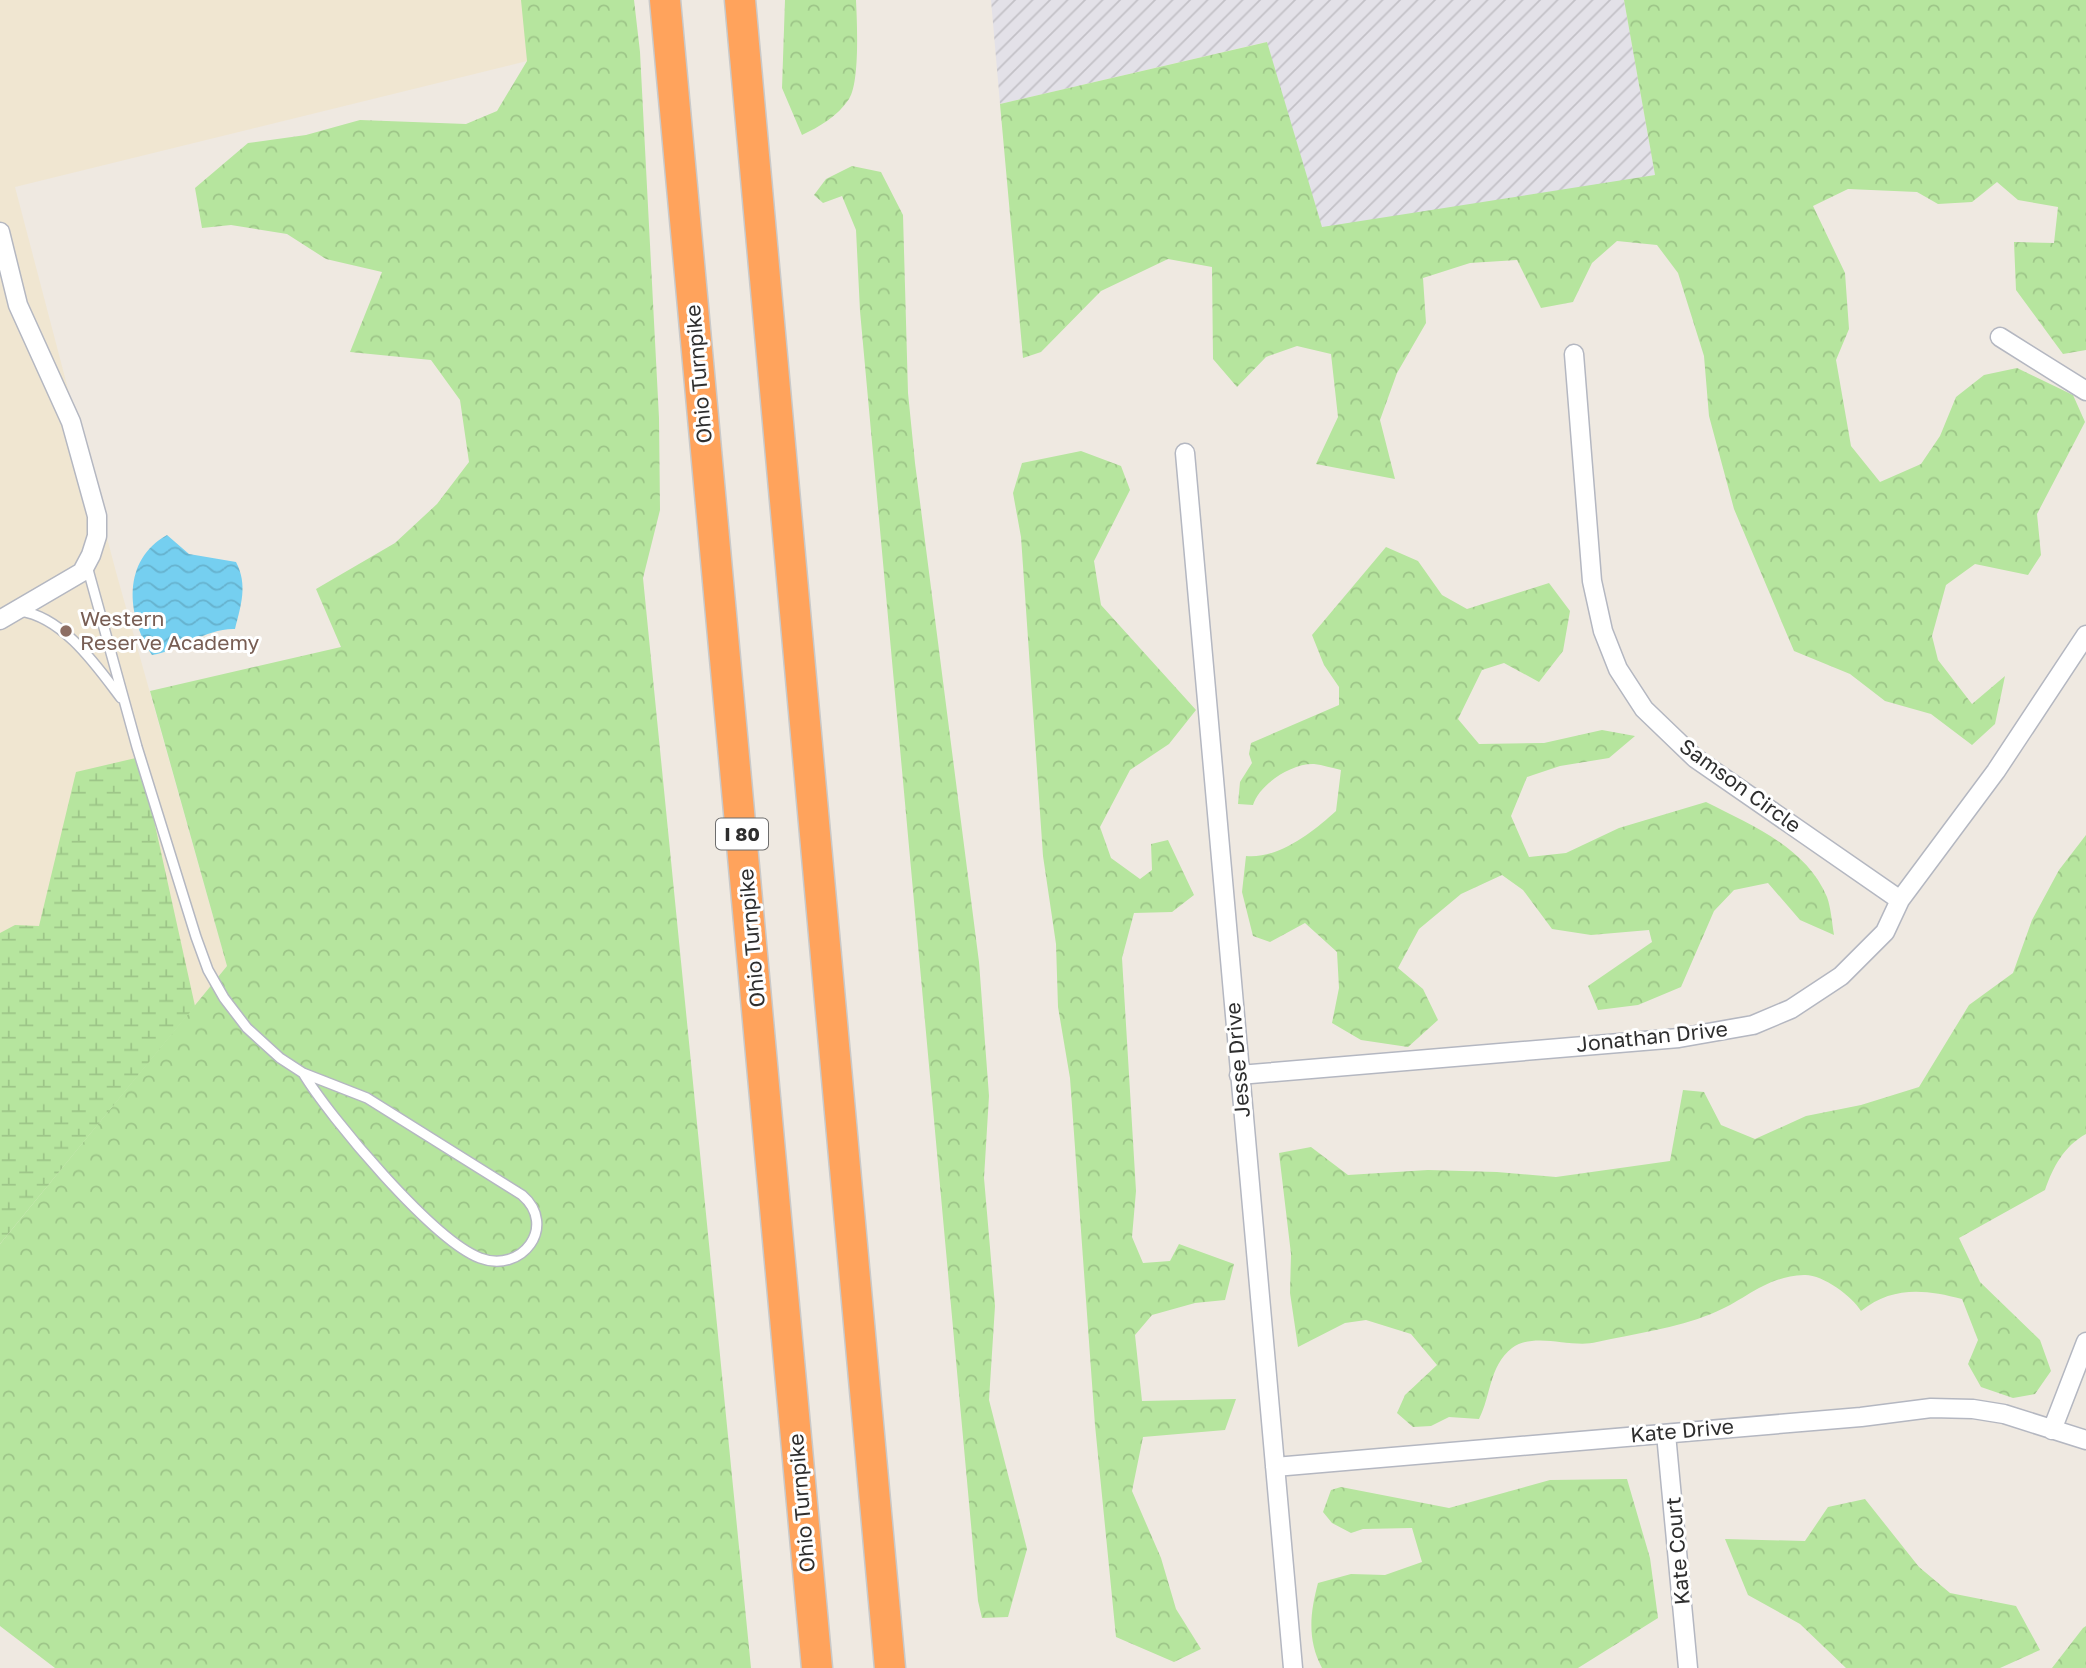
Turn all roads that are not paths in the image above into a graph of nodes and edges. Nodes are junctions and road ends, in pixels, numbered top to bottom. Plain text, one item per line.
1 (665, 0) edge
2 (740, 0) edge
3 (0, 232) edge
4 (2000, 337) dead end
5 (1574, 354) dead end
6 (2086, 391) edge
7 (1185, 453) dead end
8 (86, 564) junction
9 (18, 611) junction
10 (0, 621) edge
11 (2086, 635) edge
12 (124, 702) junction
13 (1900, 900) junction
14 (303, 1073) junction
15 (1239, 1075) junction
16 (2086, 1342) edge
17 (2052, 1430) junction
18 (1666, 1434) junction
19 (2086, 1440) edge
20 (1275, 1467) junction
21 (817, 1668) edge
22 (890, 1668) edge
23 (1293, 1668) edge
24 (1688, 1668) edge

1 - 21 highway, Ohio Turnpike / I 80
2 - 22 highway
3 - 8 street
4 - 6 street
5 - 13 street, Samson Circle
7 - 15 street, Jesse Drive
8 - 9 street
8 - 12 lane
9 - 10 street
9 - 12 lane
11 - 13 street, Jonathan Drive
12 - 14 lane
13 - 15 street, Jonathan Drive
14 - 14 lane
15 - 20 street, Jesse Drive
16 - 17 street
17 - 18 street, Kate Drive
17 - 19 street, Kate Drive
18 - 20 street, Kate Drive
18 - 24 street, Kate Court
20 - 23 street, Jesse Drive

